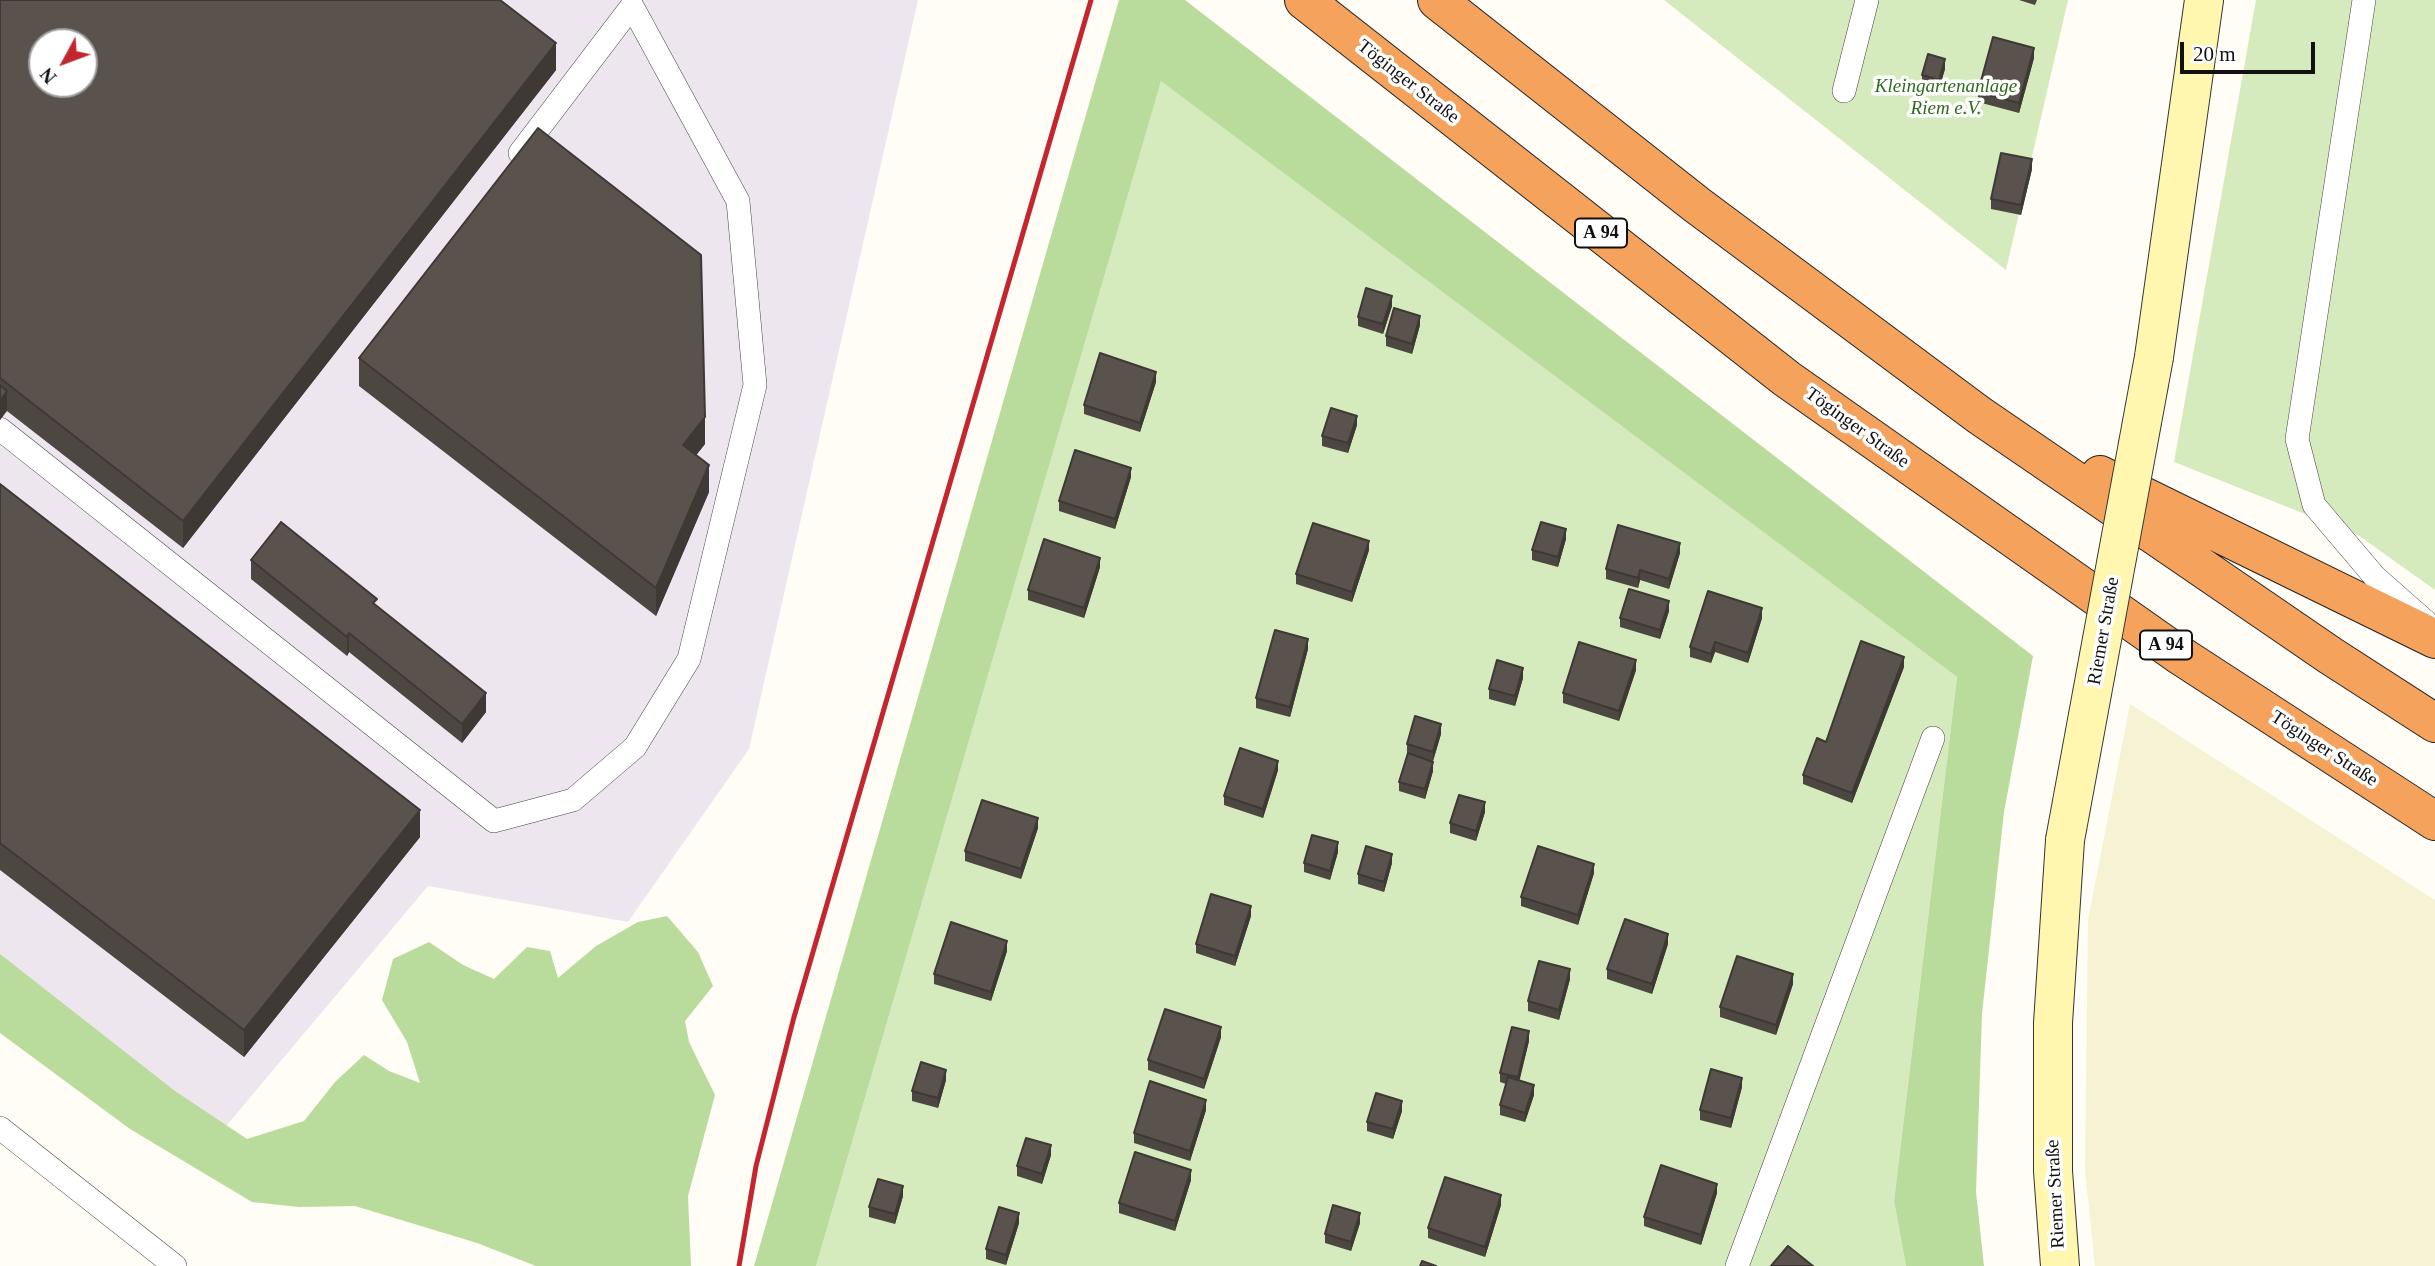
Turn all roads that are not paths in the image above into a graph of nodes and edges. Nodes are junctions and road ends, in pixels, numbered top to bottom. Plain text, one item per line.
1 (1304, 0) edge
2 (1437, 0) edge
3 (1867, 0) edge
4 (2204, 0) edge
5 (2364, 0) edge
6 (630, 3) edge
7 (1844, 91) dead end
8 (509, 167) edge
9 (1979, 415) junction
10 (0, 429) edge
11 (2435, 630) edge
12 (2435, 639) edge
13 (2435, 723) edge
14 (1933, 738) dead end
15 (2435, 821) edge
16 (0, 1128) edge
17 (175, 1266) edge
18 (1737, 1266) edge
19 (2060, 1266) edge

1 - 15 highway, Töginger Straße / A 94
2 - 9 highway
3 - 7 lane
4 - 19 street, Riemer Straße, bridge
5 - 11 lane
6 - 8 lane
6 - 10 lane
9 - 12 highway
9 - 13 highway
14 - 18 lane
16 - 17 lane

